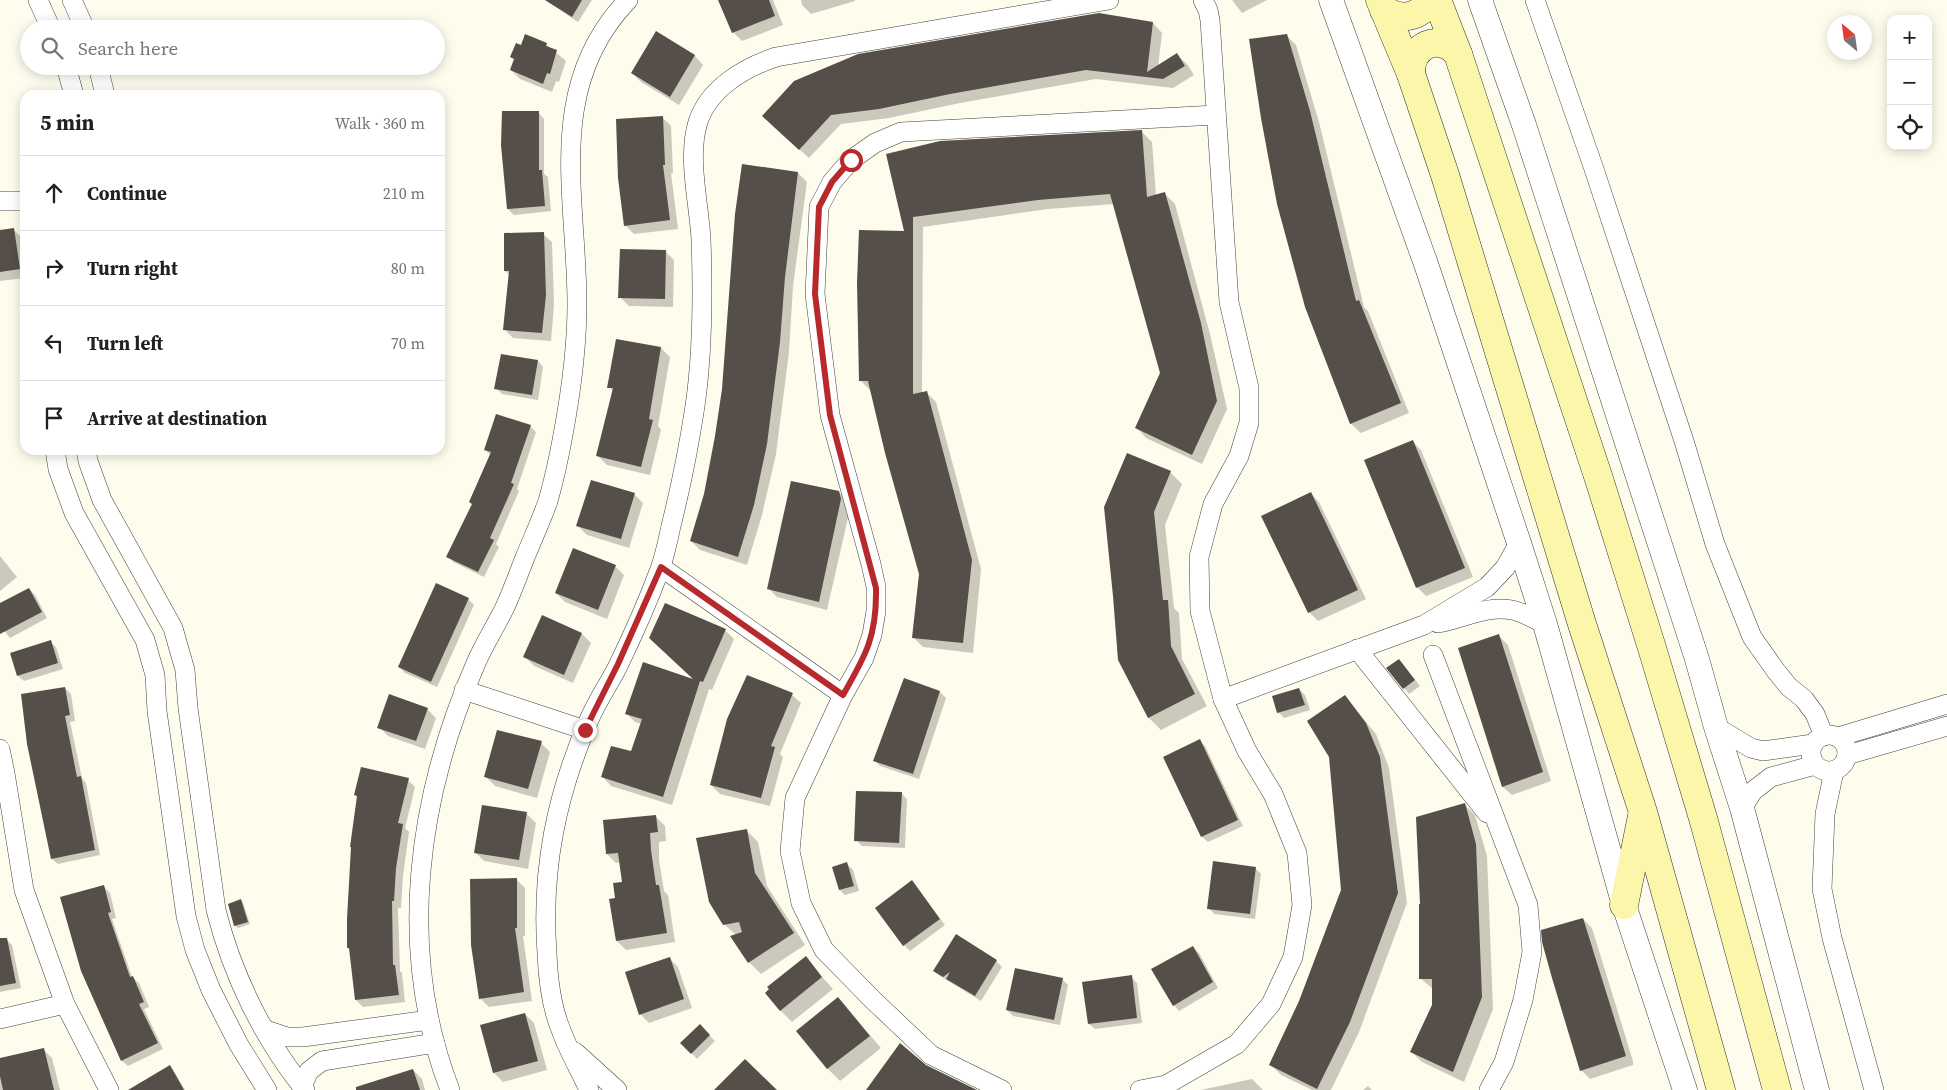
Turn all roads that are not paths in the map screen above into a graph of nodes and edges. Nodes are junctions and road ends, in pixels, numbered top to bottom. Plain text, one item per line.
1 (38, 0) edge
2 (72, 0) edge
3 (628, 0) edge
4 (1110, 0) edge
5 (1203, 0) edge
6 (1331, 0) edge
7 (1430, 0) edge
8 (1437, 0) edge
9 (1480, 0) edge
10 (1535, 0) edge
11 (1050, 5) edge
12 (1382, 5) edge
13 (47, 20) edge
14 (81, 20) edge
15 (1458, 54) junction
16 (1411, 74) junction
17 (68, 75) edge
18 (100, 75) edge
19 (73, 90) edge
20 (104, 90) edge
21 (1216, 116) junction
22 (0, 201) edge
23 (20, 201) edge
24 (56, 455) edge
25 (87, 455) edge
26 (1519, 543) junction
27 (661, 567) junction
28 (1545, 624) junction
29 (1424, 625) junction
30 (1357, 649) junction
31 (1433, 655) dead end
32 (464, 690) junction
33 (843, 695) junction
34 (1223, 699) junction
35 (1947, 704) edge
36 (1947, 726) edge
37 (1716, 727) junction
38 (585, 730) junction
39 (1825, 739) junction
40 (0, 749) edge
41 (194, 751) junction
42 (1847, 755) junction
43 (164, 757) junction
44 (1814, 765) junction
45 (1834, 771) junction
46 (3, 773) edge
47 (1742, 808) junction
48 (1643, 812) junction
49 (1499, 827) junction
50 (1624, 905) junction
51 (65, 1004) junction
52 (0, 1020) edge
53 (429, 1020) junction
54 (266, 1030) junction
55 (435, 1044) junction
56 (569, 1047) junction
57 (303, 1088) edge
58 (109, 1090) edge
59 (267, 1090) edge
60 (450, 1090) edge
61 (590, 1090) edge
62 (617, 1090) edge
63 (1002, 1090) edge
64 (1140, 1090) edge
65 (1489, 1090) edge
66 (1685, 1090) edge
67 (1721, 1090) edge
68 (1778, 1090) edge
69 (1818, 1090) edge
70 (1874, 1090) edge

1 - 13 street
2 - 14 street
3 - 32 street
4 - 11 street
5 - 21 street
6 - 26 street
7 - 12 main road
8 - 15 main road
9 - 37 street
10 - 39 street
11 - 27 street
12 - 16 main road
15 - 16 main road
15 - 68 main road
16 - 48 main road
17 - 19 street
18 - 20 street
21 - 33 street
21 - 34 street
22 - 23 street
24 - 43 street
25 - 41 street
26 - 28 street
26 - 29 street
27 - 33 street
27 - 38 street
28 - 29 street
28 - 50 street
29 - 30 street
30 - 34 street
30 - 49 street
31 - 49 street
32 - 38 street
32 - 53 street
33 - 63 street
34 - 64 street
35 - 39 street
36 - 42 street
37 - 39 street
37 - 47 street
38 - 56 street
39 - 42 street
39 - 44 street
40 - 46 street
41 - 43 street
41 - 54 street
42 - 45 street
43 - 59 street
44 - 45 street
44 - 47 street
45 - 70 street
46 - 51 street
47 - 69 street
48 - 50 main road
48 - 67 main road
49 - 65 street
50 - 66 street
51 - 52 street
51 - 58 street
53 - 54 street
53 - 55 street
54 - 57 street
55 - 57 street
55 - 60 street
56 - 61 street
56 - 62 street

